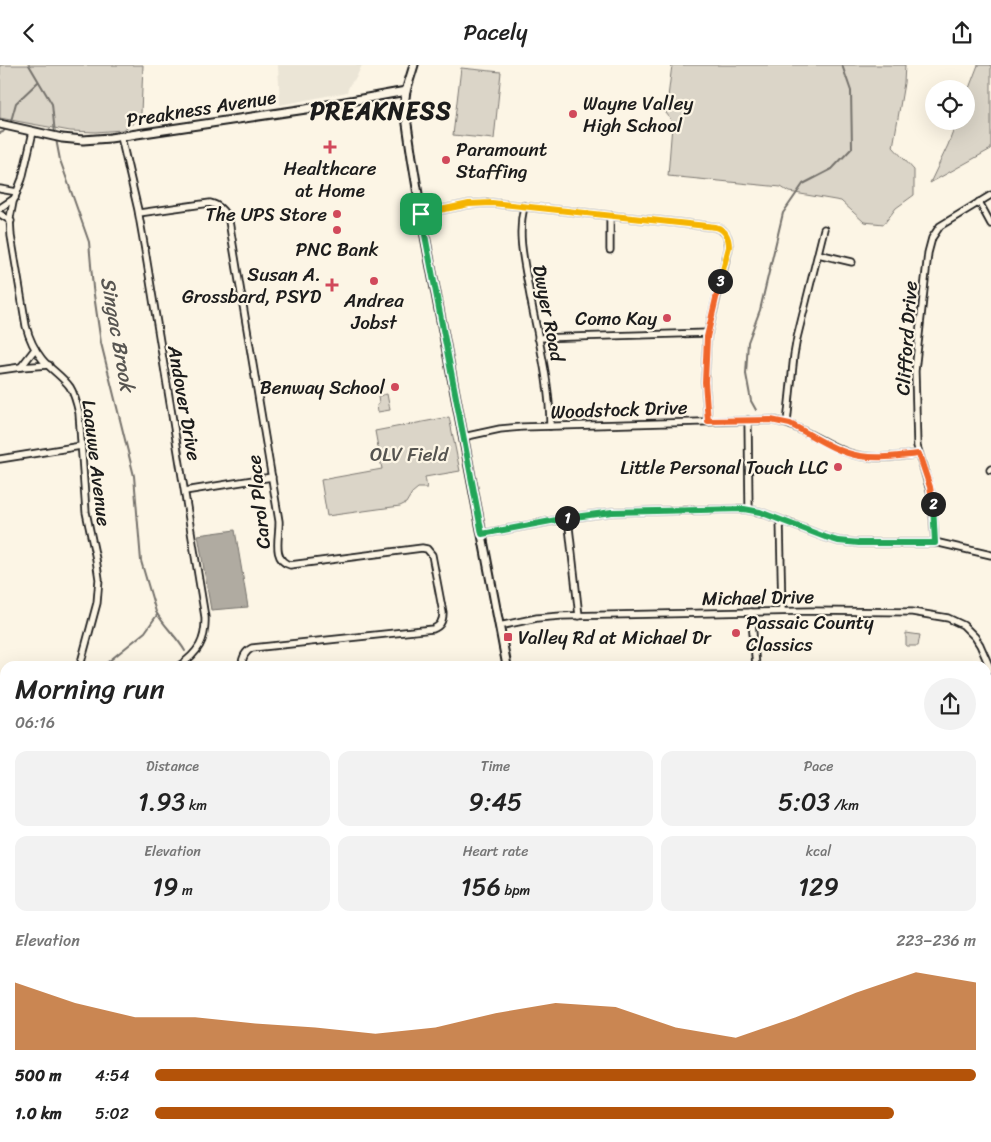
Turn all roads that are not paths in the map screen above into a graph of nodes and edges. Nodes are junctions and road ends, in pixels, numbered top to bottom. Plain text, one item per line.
1 (414, 65) edge
2 (406, 91) junction
3 (5, 126) edge
4 (33, 132) junction
5 (121, 137) junction
6 (0, 189) edge
7 (16, 195) junction
8 (991, 195) edge
9 (979, 202) junction
10 (524, 206) junction
11 (0, 208) edge
12 (0, 213) edge
13 (139, 213) junction
14 (421, 214) junction
15 (610, 216) junction
16 (11, 221) junction
17 (991, 224) edge
18 (824, 229) dead end
19 (610, 250) dead end
20 (818, 254) junction
21 (852, 262) dead end
22 (708, 333) junction
23 (538, 338) junction
24 (36, 349) junction
25 (49, 365) junction
26 (22, 367) junction
27 (0, 371) edge
28 (748, 420) junction
29 (708, 421) junction
30 (787, 423) junction
31 (550, 426) junction
32 (463, 437) junction
33 (81, 446) junction
34 (919, 454) junction
35 (0, 459) edge
36 (272, 477) junction
37 (185, 491) junction
38 (749, 509) junction
39 (568, 518) junction
40 (780, 520) junction
41 (482, 534) junction
42 (935, 543) junction
43 (991, 555) edge
44 (782, 611) junction
45 (751, 612) junction
46 (579, 615) junction
47 (499, 626) junction
48 (81, 661) edge
49 (186, 661) edge
50 (243, 661) edge
51 (506, 661) edge
52 (756, 661) edge
53 (988, 661) edge

1 - 2 main road
2 - 5 main road, Preakness Avenue
2 - 14 main road
3 - 4 main road, Preakness Avenue
4 - 5 main road, Preakness Avenue
4 - 7 street, Laauwe Avenue
5 - 13 street, Andover Drive
6 - 7 street
7 - 11 street
7 - 16 street, Laauwe Avenue
8 - 9 street, Clifford Drive
9 - 17 street
9 - 34 street, Clifford Drive
10 - 14 street
10 - 15 street
10 - 23 street, Dwyer Road
12 - 16 street
13 - 36 street, Carol Place
13 - 37 street, Andover Drive
14 - 32 main road
15 - 19 street
15 - 22 street
16 - 24 street, Laauwe Avenue
18 - 20 street
20 - 21 street
20 - 30 street
22 - 23 street
22 - 29 street
23 - 31 street, Dwyer Road
24 - 25 street, Laauwe Avenue
24 - 26 street
25 - 26 street
25 - 33 street, Laauwe Avenue
26 - 27 street
28 - 29 street, Woodstock Drive
28 - 30 street, Woodstock Drive
28 - 38 street
29 - 31 street, Woodstock Drive
30 - 34 street, Woodstock Drive
31 - 32 street, Woodstock Drive
32 - 41 main road
33 - 35 street
33 - 48 street, Laauwe Avenue
34 - 42 street, Clifford Drive
36 - 37 street
36 - 50 street, Carol Place
37 - 49 street, Andover Drive
38 - 39 street
38 - 40 street
39 - 41 street
39 - 46 street
40 - 42 street
40 - 44 street
41 - 47 main road
42 - 43 street
44 - 45 street, Michael Drive
44 - 53 street, Michael Drive
45 - 46 street, Michael Drive
45 - 52 street
46 - 47 street, Michael Drive
47 - 51 main road

